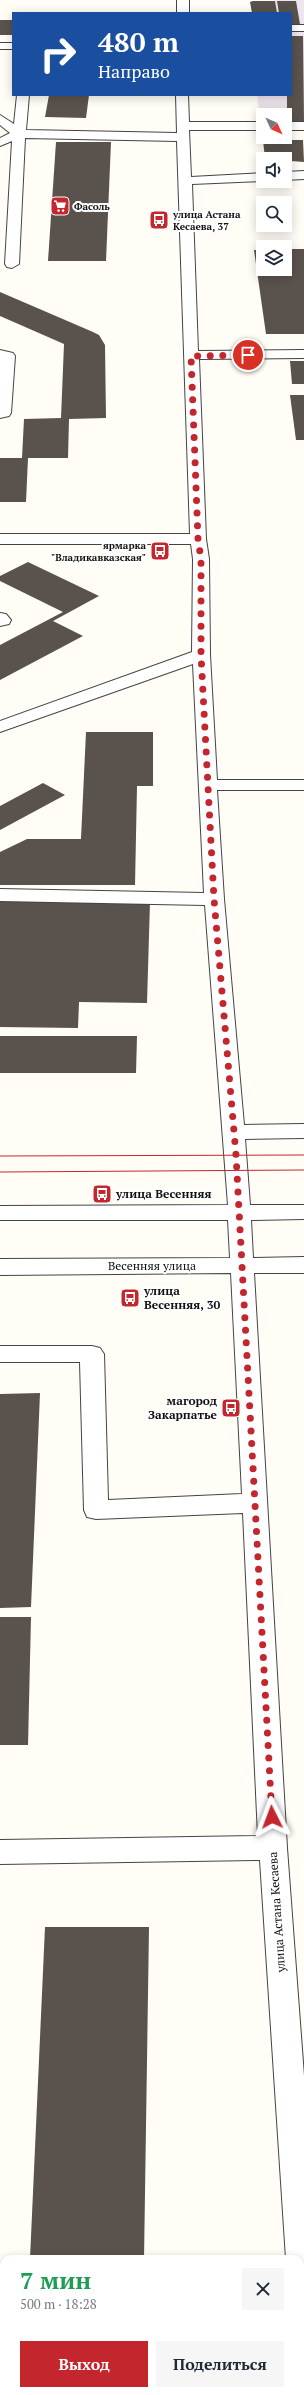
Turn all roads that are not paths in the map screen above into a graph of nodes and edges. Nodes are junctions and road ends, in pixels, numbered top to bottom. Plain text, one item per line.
1 (183, 0) edge
2 (183, 12) edge
3 (292, 28) edge
4 (304, 28) edge
5 (0, 46) edge
6 (12, 46) edge
7 (23, 96) edge
8 (182, 96) edge
9 (0, 119) edge
10 (292, 126) edge
11 (304, 126) edge
12 (256, 127) edge
13 (183, 132) junction
14 (19, 134) junction
15 (0, 142) edge
16 (304, 175) edge
17 (292, 176) edge
18 (256, 177) edge
19 (185, 181) junction
20 (12, 264) dead end
21 (0, 354) edge
22 (304, 354) edge
23 (191, 356) junction
24 (0, 414) edge
25 (0, 539) edge
26 (198, 539) junction
27 (201, 655) junction
28 (0, 727) edge
29 (209, 785) junction
30 (304, 785) edge
31 (0, 895) edge
32 (214, 899) junction
33 (304, 1131) edge
34 (234, 1132) junction
35 (239, 1212) junction
36 (304, 1212) edge
37 (0, 1213) edge
38 (242, 1265) junction
39 (304, 1265) edge
40 (0, 1267) edge
41 (0, 1354) edge
42 (256, 1503) junction
43 (273, 1848) junction
44 (0, 1852) edge
45 (302, 2255) edge

1 - 2 street
3 - 4 street
5 - 6 street
7 - 14 street
8 - 13 street, улица Астана Кесаева
9 - 14 street
10 - 11 street
12 - 13 street
13 - 14 street
13 - 19 street, улица Астана Кесаева
14 - 15 street
14 - 20 street
16 - 17 street
18 - 19 street
19 - 23 street, улица Астана Кесаева
21 - 24 street
22 - 23 street
23 - 26 street, улица Астана Кесаева
25 - 26 street
26 - 27 street, улица Астана Кесаева
27 - 28 street
27 - 29 street, улица Астана Кесаева
29 - 30 street
29 - 32 street, улица Астана Кесаева
31 - 32 street
32 - 34 street, улица Астана Кесаева
33 - 34 street
34 - 35 street, улица Астана Кесаева
35 - 36 street
35 - 37 street
35 - 38 street, улица Астана Кесаева
38 - 39 street, Весенняя улица
38 - 40 street, Весенняя улица
38 - 42 street, улица Астана Кесаева
41 - 42 street
42 - 43 street, улица Астана Кесаева
43 - 44 street
43 - 45 street, улица Астана Кесаева

